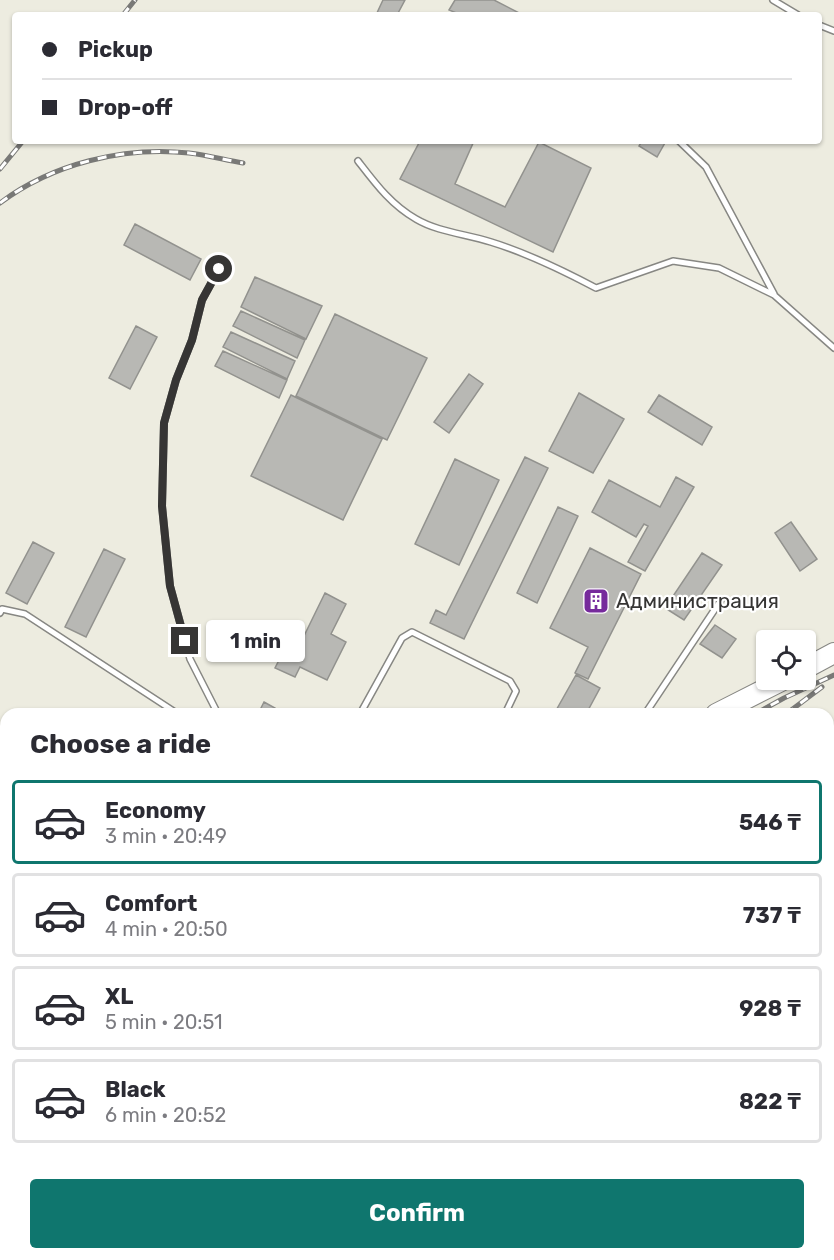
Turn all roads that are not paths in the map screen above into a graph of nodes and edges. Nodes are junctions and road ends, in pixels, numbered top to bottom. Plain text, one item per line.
1 (773, 0) edge
2 (793, 12) edge
3 (682, 144) edge
4 (358, 161) dead end
5 (219, 269) dead end
6 (774, 295) junction
7 (834, 348) edge
8 (721, 600) dead end
9 (0, 613) edge
10 (834, 653) edge
11 (816, 663) edge
12 (763, 690) edge
13 (168, 708) edge
14 (215, 708) edge
15 (363, 708) edge
16 (508, 708) edge
17 (649, 708) edge
18 (728, 708) edge

1 - 2 lane
3 - 6 lane
4 - 6 lane
5 - 14 lane
6 - 7 lane
8 - 17 lane
9 - 13 lane
10 - 11 highway
12 - 18 highway
15 - 16 lane

